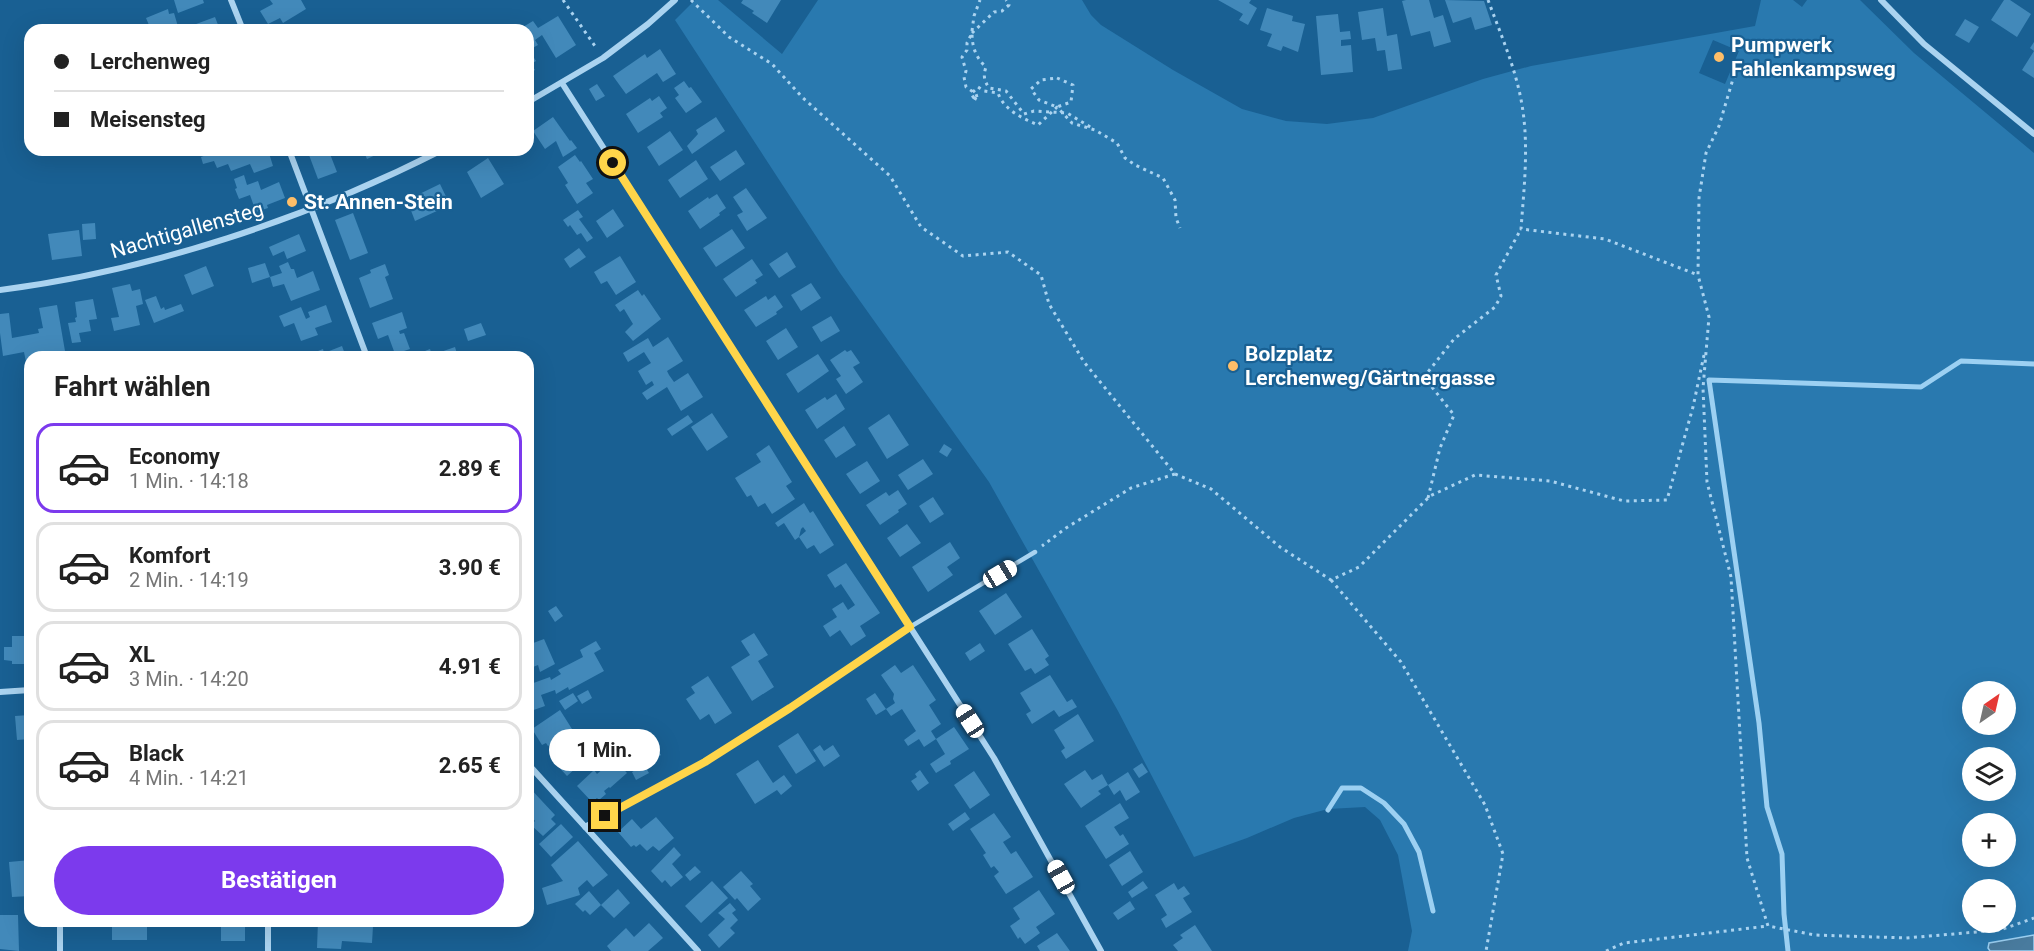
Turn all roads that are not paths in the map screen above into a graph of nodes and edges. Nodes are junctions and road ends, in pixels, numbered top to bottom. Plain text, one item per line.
1 (231, 0) edge
2 (675, 0) edge
3 (1881, 0) edge
4 (241, 24) edge
5 (562, 83) junction
6 (534, 99) edge
7 (2034, 134) edge
8 (291, 156) edge
9 (429, 156) edge
10 (312, 209) junction
11 (0, 290) edge
12 (365, 351) edge
13 (1035, 552) road end
14 (910, 627) junction
15 (24, 690) edge
16 (0, 692) edge
17 (534, 771) edge
18 (585, 827) junction
19 (60, 927) edge
20 (268, 927) edge
21 (60, 951) edge
22 (268, 951) edge
23 (698, 951) edge
24 (1101, 951) edge

1 - 4 street
2 - 5 street
3 - 7 street
5 - 6 street
5 - 14 street
8 - 10 street
9 - 10 street, Nachtigallensteg
10 - 11 street, Nachtigallensteg
10 - 12 street
13 - 14 lane
14 - 18 street
14 - 24 street
15 - 16 street
17 - 18 street
18 - 23 street
19 - 21 street
20 - 22 street

